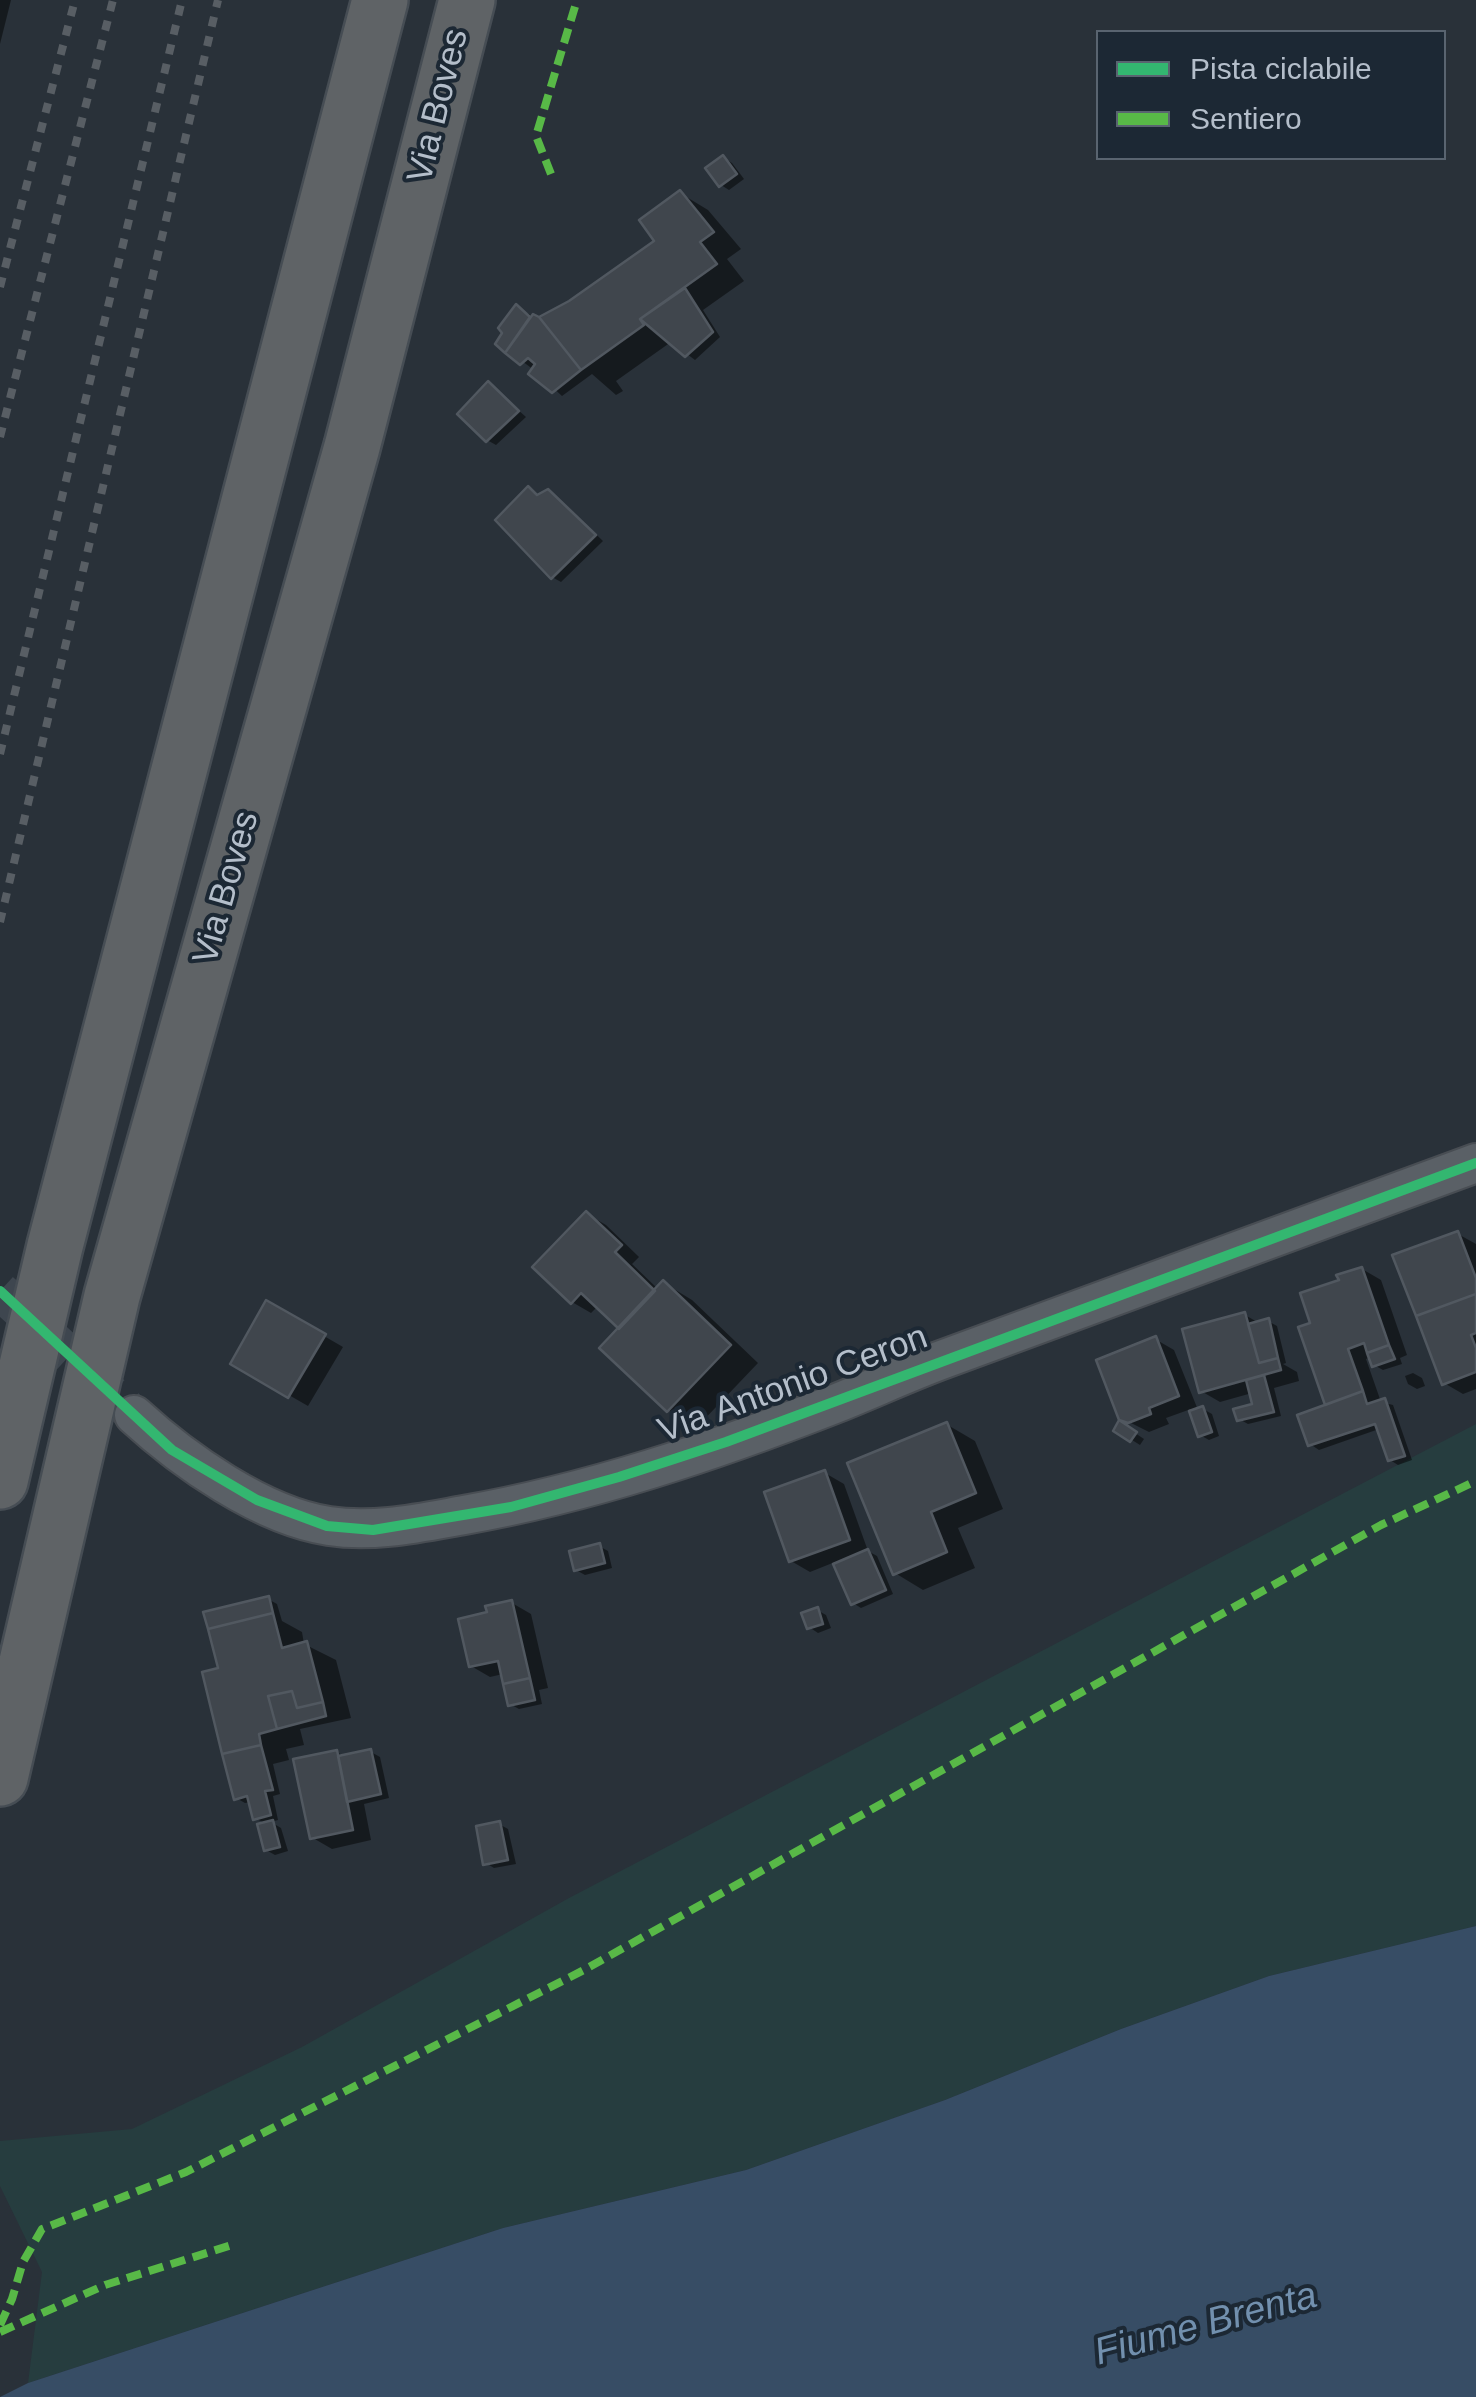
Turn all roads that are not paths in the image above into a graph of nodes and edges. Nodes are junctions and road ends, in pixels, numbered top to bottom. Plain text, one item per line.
1 (380, 0) edge
2 (466, 0) edge
3 (1476, 1163) edge
4 (134, 1416) tunnel mouth
5 (0, 1481) edge
6 (0, 1778) edge

1 - 5 highway
2 - 6 highway, Via Boves
3 - 4 street, Via Antonio Ceron

